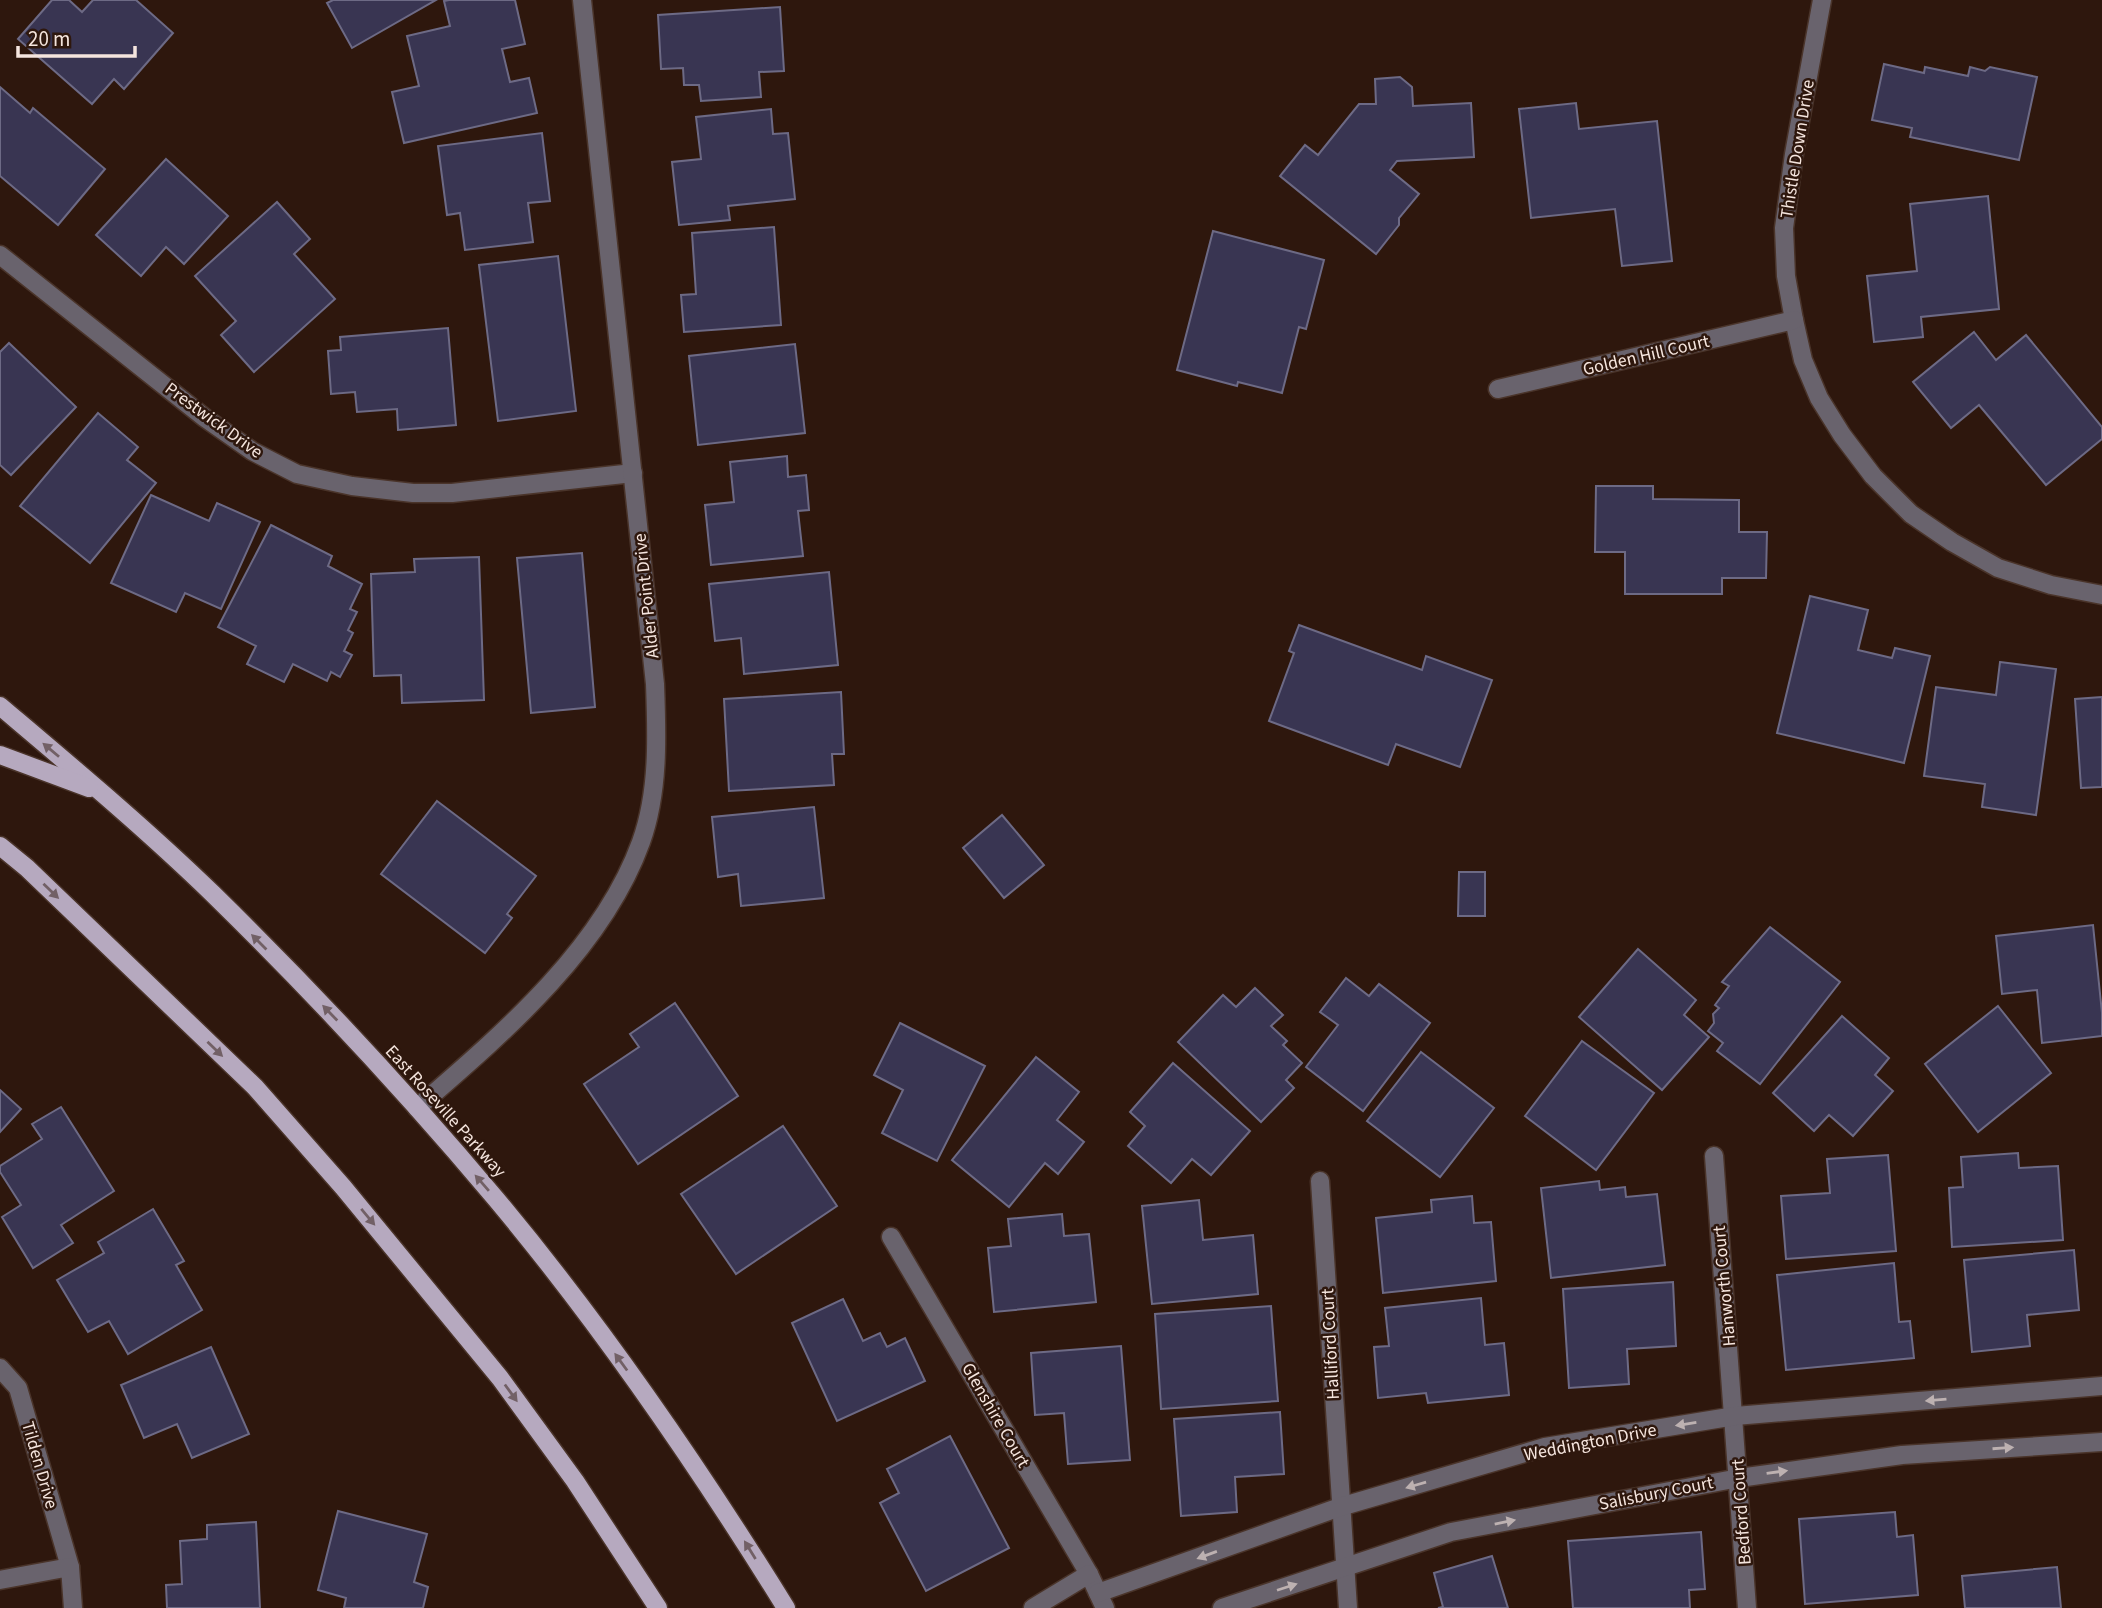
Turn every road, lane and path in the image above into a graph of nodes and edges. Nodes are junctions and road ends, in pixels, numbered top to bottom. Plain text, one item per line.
1 (582, 0) edge
2 (1822, 0) edge
3 (0, 255) edge
4 (1794, 320) junction
5 (1498, 389) dead end
6 (633, 473) junction
7 (2102, 595) edge
8 (0, 706) edge
9 (0, 755) edge
10 (103, 793) junction
11 (0, 846) edge
12 (417, 1108) junction
13 (1714, 1156) dead end
14 (1320, 1181) dead end
15 (891, 1237) dead end
16 (0, 1368) edge
17 (2102, 1386) edge
18 (1735, 1416) junction
19 (2102, 1442) edge
20 (1738, 1478) junction
21 (1340, 1507) junction
22 (70, 1567) junction
23 (1345, 1569) junction
24 (1089, 1574) junction
25 (0, 1580) edge
26 (1102, 1601) edge
27 (73, 1608) edge
28 (659, 1608) edge
29 (786, 1608) edge
30 (1033, 1608) edge
31 (1222, 1608) edge
32 (1348, 1608) edge
33 (1748, 1608) edge

1 - 6 street, Alder Point Drive
2 - 4 street, Thistle Down Drive
3 - 6 street, Prestwick Drive
4 - 5 street, Golden Hill Court
4 - 7 street, Thistle Down Drive
6 - 12 street, Alder Point Drive
10 -> 8 main road, East Roseville Parkway
9 - 10 main road
12 -> 10 main road, East Roseville Parkway
11 -> 28 main road
29 -> 12 main road, East Roseville Parkway
13 - 18 street, Hanworth Court
14 - 21 street, Halliford Court
15 - 24 street, Glenshire Court
16 - 22 street, Tilden Drive
17 -> 18 street, Weddington Drive
18 - 20 street, Bedford Court
18 -> 21 street, Weddington Drive
20 -> 19 street, Salisbury Court
23 -> 20 street, Salisbury Court
20 - 33 street, Bedford Court
21 - 23 street, Halliford Court
21 -> 26 street, Weddington Drive
22 - 25 street
22 - 27 street, Tilden Drive
31 -> 23 street, Salisbury Court
23 - 32 street, Halliford Court
24 - 26 street, Glenshire Court
24 - 30 street

